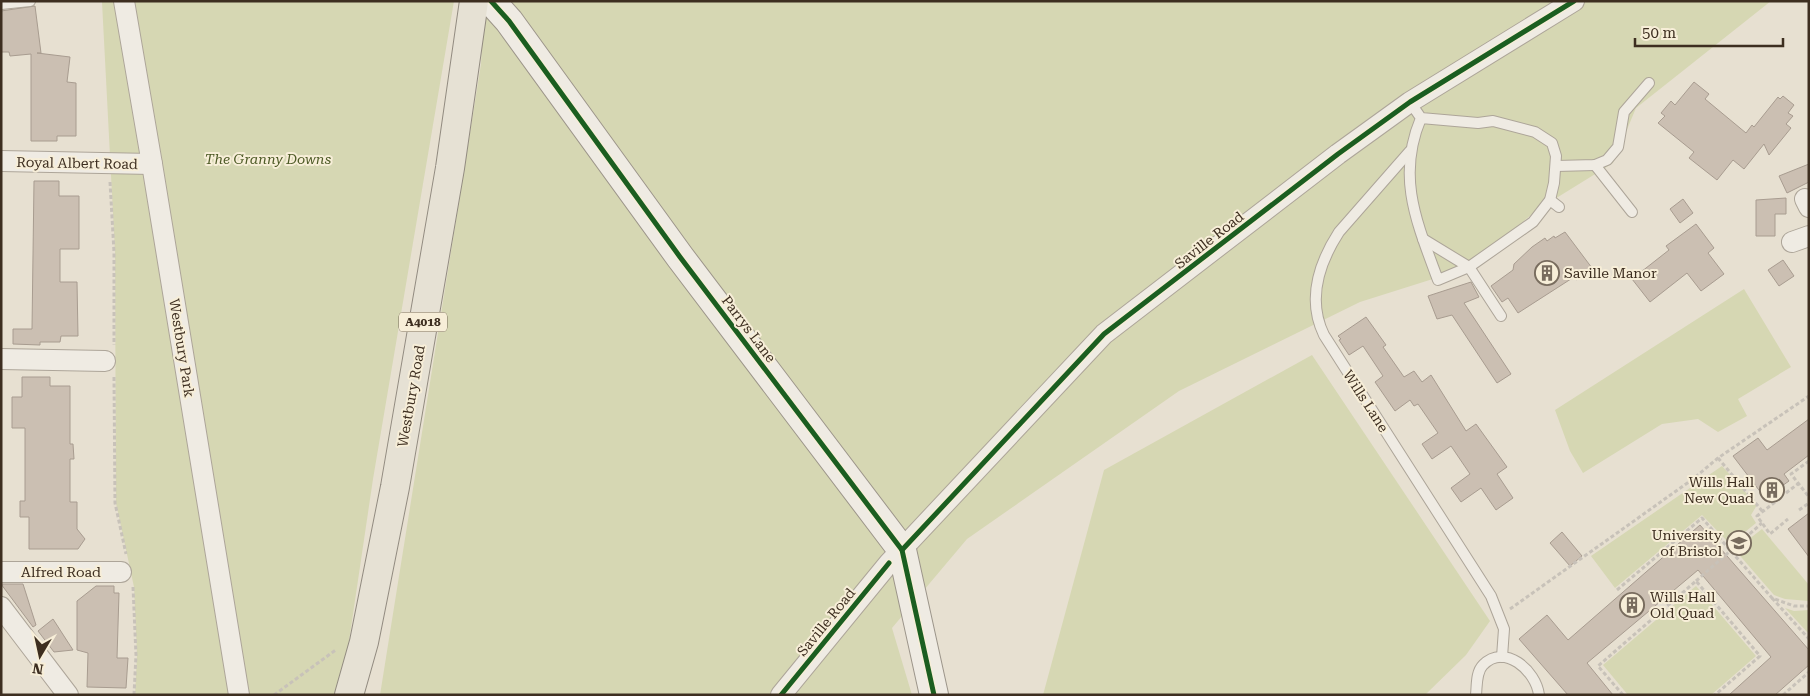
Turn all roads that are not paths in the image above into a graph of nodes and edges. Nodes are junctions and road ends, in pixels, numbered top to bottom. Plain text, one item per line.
1 (30, 1) edge
2 (124, 1) edge
3 (1574, 1) edge
4 (1, 4) edge
5 (487, 11) edge
6 (1649, 83) dead end
7 (1416, 110) junction
8 (1410, 151) junction
9 (1, 161) edge
10 (152, 164) junction
11 (1595, 164) junction
12 (1556, 166) junction
13 (1550, 200) junction
14 (1559, 207) dead end
15 (1632, 212) dead end
16 (1423, 239) junction
17 (1469, 267) junction
18 (1502, 316) dead end
19 (1, 359) edge
20 (111, 362) road end
21 (892, 548) junction
22 (127, 571) road end
23 (1, 572) edge
24 (1, 607) edge
25 (366, 634) junction
26 (1502, 657) junction
27 (68, 695) edge
28 (239, 695) edge
29 (349, 695) edge
30 (361, 695) edge
31 (781, 695) edge
32 (934, 695) edge
33 (1476, 695) edge
34 (1539, 695) edge

1 - 4 lane
2 - 10 street, Westbury Park
3 - 7 street, Saville Road
5 - 21 main road, Parrys Lane
5 - 25 main road, Westbury Road / A4018
6 - 11 lane
7 - 8 lane
7 - 12 lane
7 - 21 street, Saville Road
8 - 16 lane
8 - 26 lane, Wills Lane
9 - 10 street, Royal Albert Road
10 - 28 street, Westbury Park
11 - 12 lane
11 - 15 lane
12 - 13 lane
13 - 14 lane
13 - 17 lane
16 - 17 lane
16 - 17 lane
17 - 18 lane
19 - 20 street
21 - 31 street, Saville Road
21 - 32 main road, Parrys Lane
22 - 23 street, Alfred Road
24 - 27 street
25 - 29 main road, Westbury Road / A4018
25 - 30 main road, Westbury Road / A4018
26 - 33 lane
26 - 34 lane

